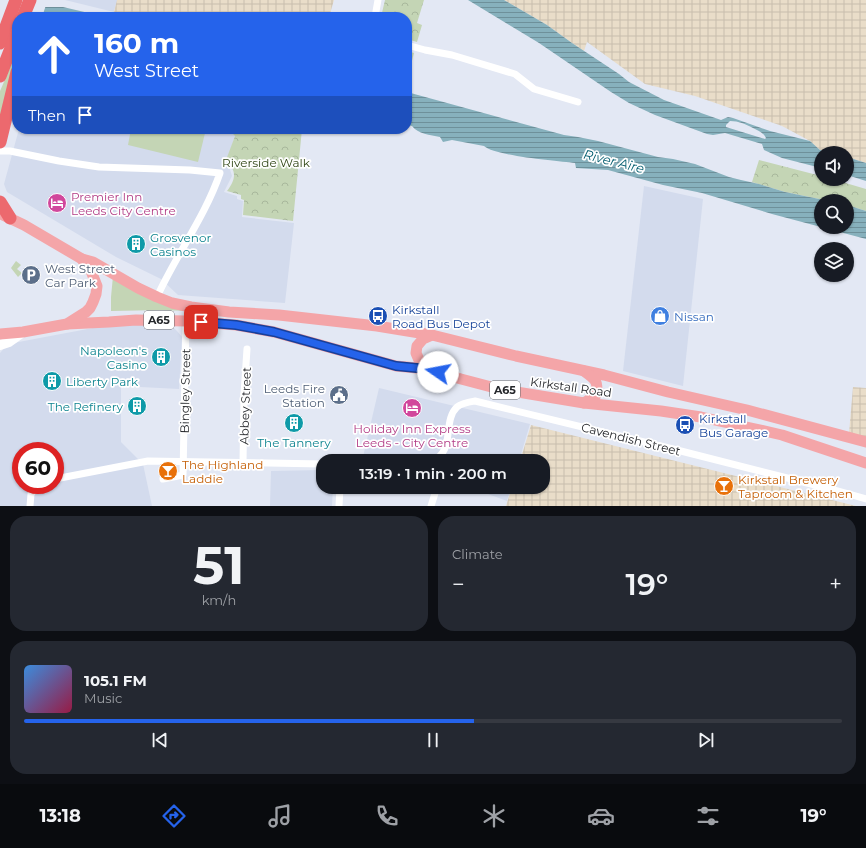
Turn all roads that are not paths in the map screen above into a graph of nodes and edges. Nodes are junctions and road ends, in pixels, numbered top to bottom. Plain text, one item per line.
1 (15, 0) edge
2 (31, 0) edge
3 (378, 0) edge
4 (25, 12) edge
5 (31, 12) edge
6 (376, 12) edge
7 (0, 24) edge
8 (12, 37) edge
9 (4, 44) edge
10 (412, 46) edge
11 (0, 76) edge
12 (12, 93) edge
13 (578, 102) dead end
14 (0, 142) edge
15 (0, 151) edge
16 (2, 212) edge
17 (82, 259) junction
18 (157, 297) junction
19 (186, 321) junction
20 (68, 324) junction
21 (23, 332) junction
22 (0, 334) edge
23 (432, 335) junction
24 (0, 345) edge
25 (247, 349) dead end
26 (427, 369) junction
27 (583, 370) junction
28 (584, 403) junction
29 (866, 443) edge
30 (441, 454) edge
31 (183, 462) junction
32 (863, 462) edge
33 (243, 463) junction
34 (316, 464) edge
35 (64, 477) edge
36 (163, 479) dead end
37 (31, 494) edge
38 (340, 494) edge
39 (435, 494) edge
40 (866, 499) edge
41 (30, 506) edge
42 (340, 506) edge
43 (432, 506) edge

1 - 7 highway
1 - 9 highway
2 - 4 highway
2 - 5 highway
3 - 6 street
8 - 9 highway
9 - 11 highway
10 - 13 street
12 - 14 highway
15 - 18 street
16 - 17 main road, A65
17 - 18 main road, A65
17 - 20 main road, A65
18 - 23 main road, Kirkstall Road / A65
19 - 20 main road, A65
19 - 26 main road, Kirkstall Road / A65
19 - 31 street, Bingley Street
20 - 21 main road, A65
21 - 22 main road, A65
21 - 24 street
23 - 26 main road
23 - 27 main road, Kirkstall Road / A65
25 - 33 street, Abbey Street
26 - 28 main road, Kirkstall Road / A65
27 - 28 main road
27 - 29 main road, Kirkstall Road / A65
28 - 32 main road, Kirkstall Road / A65
29 - 32 main road
30 - 40 street, Cavendish Street
31 - 33 street
31 - 35 street
31 - 36 street
33 - 34 street
37 - 41 street
38 - 42 street
39 - 43 street

